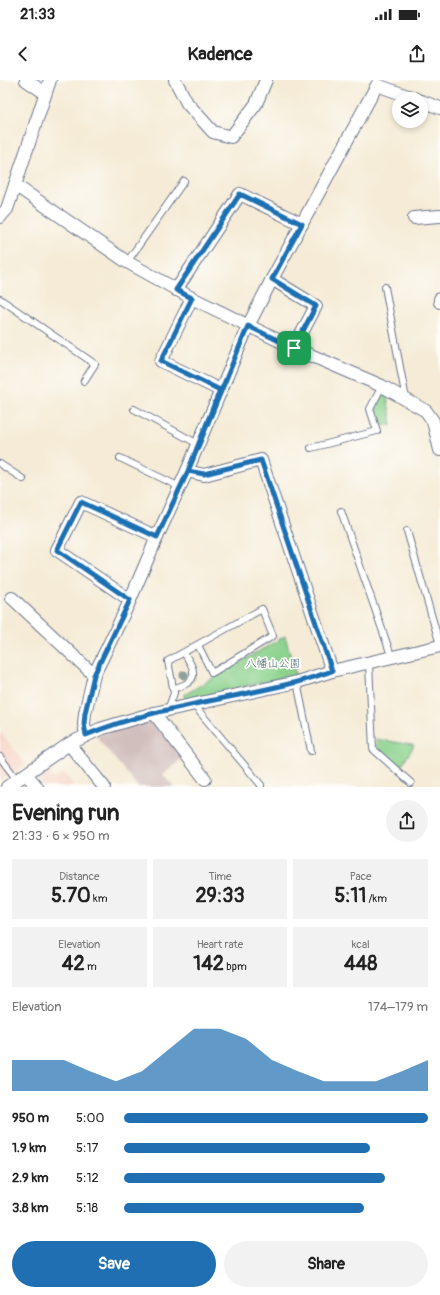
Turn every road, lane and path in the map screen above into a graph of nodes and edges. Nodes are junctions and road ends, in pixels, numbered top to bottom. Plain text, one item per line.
1 (26, 80) edge
2 (50, 80) edge
3 (175, 80) edge
4 (266, 80) edge
5 (396, 92) edge
6 (45, 93) junction
7 (428, 104) edge
8 (440, 108) edge
9 (184, 181) dead end
10 (15, 184) junction
11 (440, 216) edge
12 (0, 217) edge
13 (414, 218) dead end
14 (302, 224) junction
15 (127, 262) junction
16 (272, 279) junction
17 (385, 287) dead end
18 (176, 290) junction
19 (192, 298) junction
20 (0, 299) edge
21 (248, 326) junction
22 (294, 348) junction
23 (84, 381) dead end
24 (382, 386) junction
25 (220, 390) junction
26 (406, 399) junction
27 (134, 409) dead end
28 (436, 420) edge
29 (198, 444) junction
30 (311, 448) dead end
31 (440, 450) edge
32 (120, 458) dead end
33 (0, 464) edge
34 (188, 471) junction
35 (23, 479) dead end
36 (180, 487) junction
37 (341, 511) dead end
38 (407, 531) dead end
39 (157, 537) junction
40 (12, 598) dead end
41 (130, 600) junction
42 (198, 645) junction
43 (440, 645) edge
44 (184, 653) junction
45 (392, 658) junction
46 (369, 664) junction
47 (332, 671) junction
48 (94, 675) junction
49 (297, 682) junction
50 (173, 689) junction
51 (193, 704) junction
52 (172, 709) junction
53 (154, 713) junction
54 (86, 735) junction
55 (69, 744) junction
56 (311, 751) dead end
57 (0, 758) edge
58 (205, 779) dead end
59 (17, 780) edge
60 (410, 783) dead end
61 (37, 787) edge
62 (104, 787) edge
63 (261, 787) edge

1 - 6 street
2 - 6 street
3 - 4 street
5 - 14 street
6 - 10 street
7 - 8 street
9 - 15 lane
10 - 12 street
10 - 15 street
11 - 13 street
14 - 16 street
14 - 18 street
15 - 18 street
16 - 21 street
16 - 22 street
17 - 26 lane
18 - 19 street
19 - 21 street
19 - 25 street
20 - 23 lane
21 - 22 street
21 - 25 street
22 - 24 street
24 - 26 street
24 - 30 lane
25 - 29 street
26 - 28 street
27 - 29 lane
28 - 31 street
29 - 34 street
32 - 36 lane
33 - 35 lane
34 - 36 street
34 - 47 street
36 - 39 street
37 - 45 lane
38 - 43 lane
39 - 41 street
39 - 41 street
40 - 48 street
41 - 48 street
42 - 42 lane
42 - 44 lane
43 - 45 street
44 - 50 lane
44 - 50 lane
45 - 46 street
46 - 47 street
46 - 60 lane
47 - 49 street
48 - 54 street
49 - 51 street
49 - 56 lane
50 - 52 lane
51 - 52 street
51 - 63 lane
52 - 53 street
53 - 54 street
53 - 58 street
54 - 55 street
55 - 59 street
55 - 62 street
57 - 59 lane
59 - 61 street

